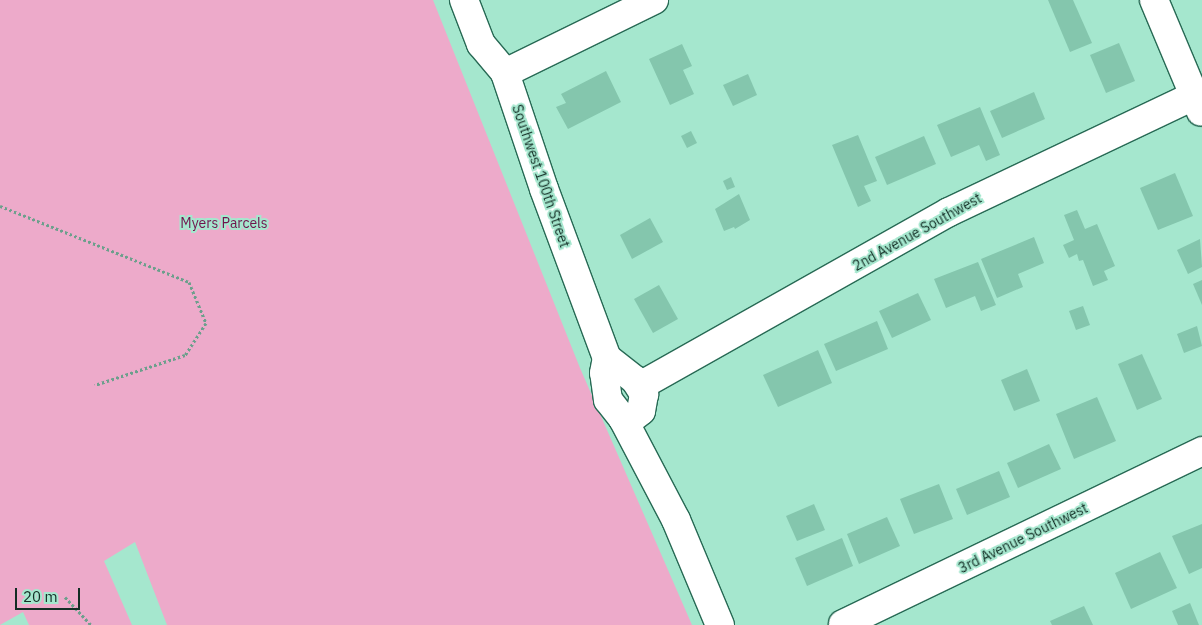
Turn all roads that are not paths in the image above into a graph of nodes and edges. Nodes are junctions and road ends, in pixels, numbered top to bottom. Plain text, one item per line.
1 (464, 0) edge
2 (654, 0) edge
3 (1154, 0) edge
4 (505, 73) junction
5 (1200, 100) edge
6 (607, 358) junction
7 (640, 386) junction
8 (623, 420) junction
9 (1202, 451) edge
10 (843, 624) edge
11 (720, 625) edge

1 - 4 street, Southwest 100th Street
2 - 4 street
3 - 5 street
4 - 6 street, Southwest 100th Street
5 - 7 street, 2nd Avenue Southwest
6 - 7 street, Southwest 100th Street
6 - 8 street, Southwest 100th Street
7 - 8 street
8 - 11 street, Southwest 100th Street
9 - 10 street, 3rd Avenue Southwest

